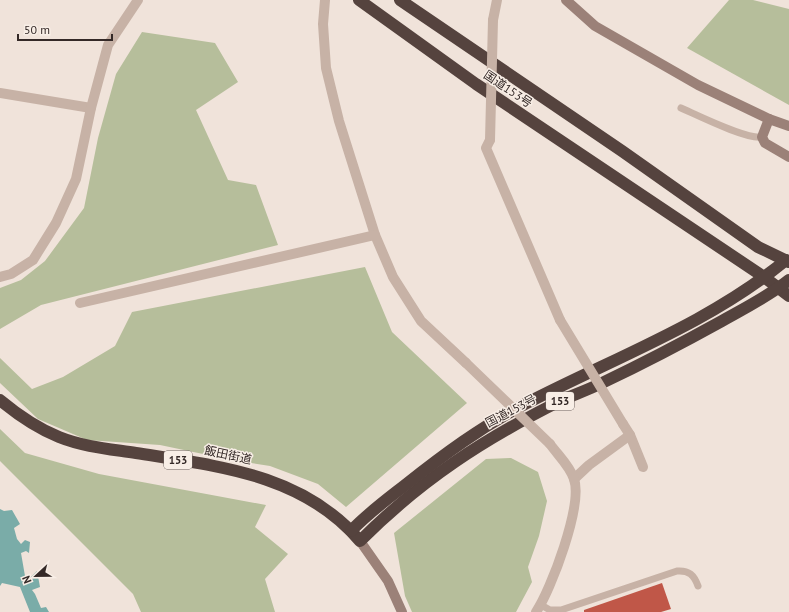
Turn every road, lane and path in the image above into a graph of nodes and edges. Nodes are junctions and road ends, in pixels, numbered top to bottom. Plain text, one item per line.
1 (138, 0) edge
2 (359, 0) edge
3 (400, 0) edge
4 (497, 0) edge
5 (566, 0) edge
6 (324, 2) edge
7 (0, 93) edge
8 (91, 108) junction
9 (681, 108) dead end
10 (769, 118) junction
11 (789, 126) edge
12 (762, 136) junction
13 (789, 157) edge
14 (375, 235) junction
15 (788, 260) edge
16 (0, 277) edge
17 (764, 277) junction
18 (789, 280) edge
19 (778, 288) junction
20 (789, 296) edge
21 (80, 303) dead end
22 (0, 400) edge
23 (630, 435) junction
24 (643, 467) dead end
25 (574, 479) junction
26 (351, 531) junction
27 (360, 542) junction
28 (698, 586) dead end
29 (538, 609) edge
30 (402, 612) edge

1 - 8 street
2 - 17 highway, 国道153号
3 - 15 highway, 国道153号 / 153
4 - 23 street, bridge
5 - 10 street
6 - 14 street
7 - 8 street
8 - 16 street
9 - 12 lane
10 - 11 street
10 - 12 street
12 - 13 street
14 - 21 street
14 - 25 street, bridge
15 - 17 highway, 国道153号 / 153
17 - 19 highway, 国道153号
17 - 26 highway, 国道153号 / 153
18 - 19 highway, 国道153号 / 153
19 - 20 highway, 国道153号
19 - 27 highway, 国道153号 / 153
22 - 26 highway, 飯田街道 / 153
23 - 24 street
23 - 25 street
25 - 29 street
26 - 27 highway, 飯田街道 / 153
27 - 30 street, 飯田街道
28 - 29 lane

